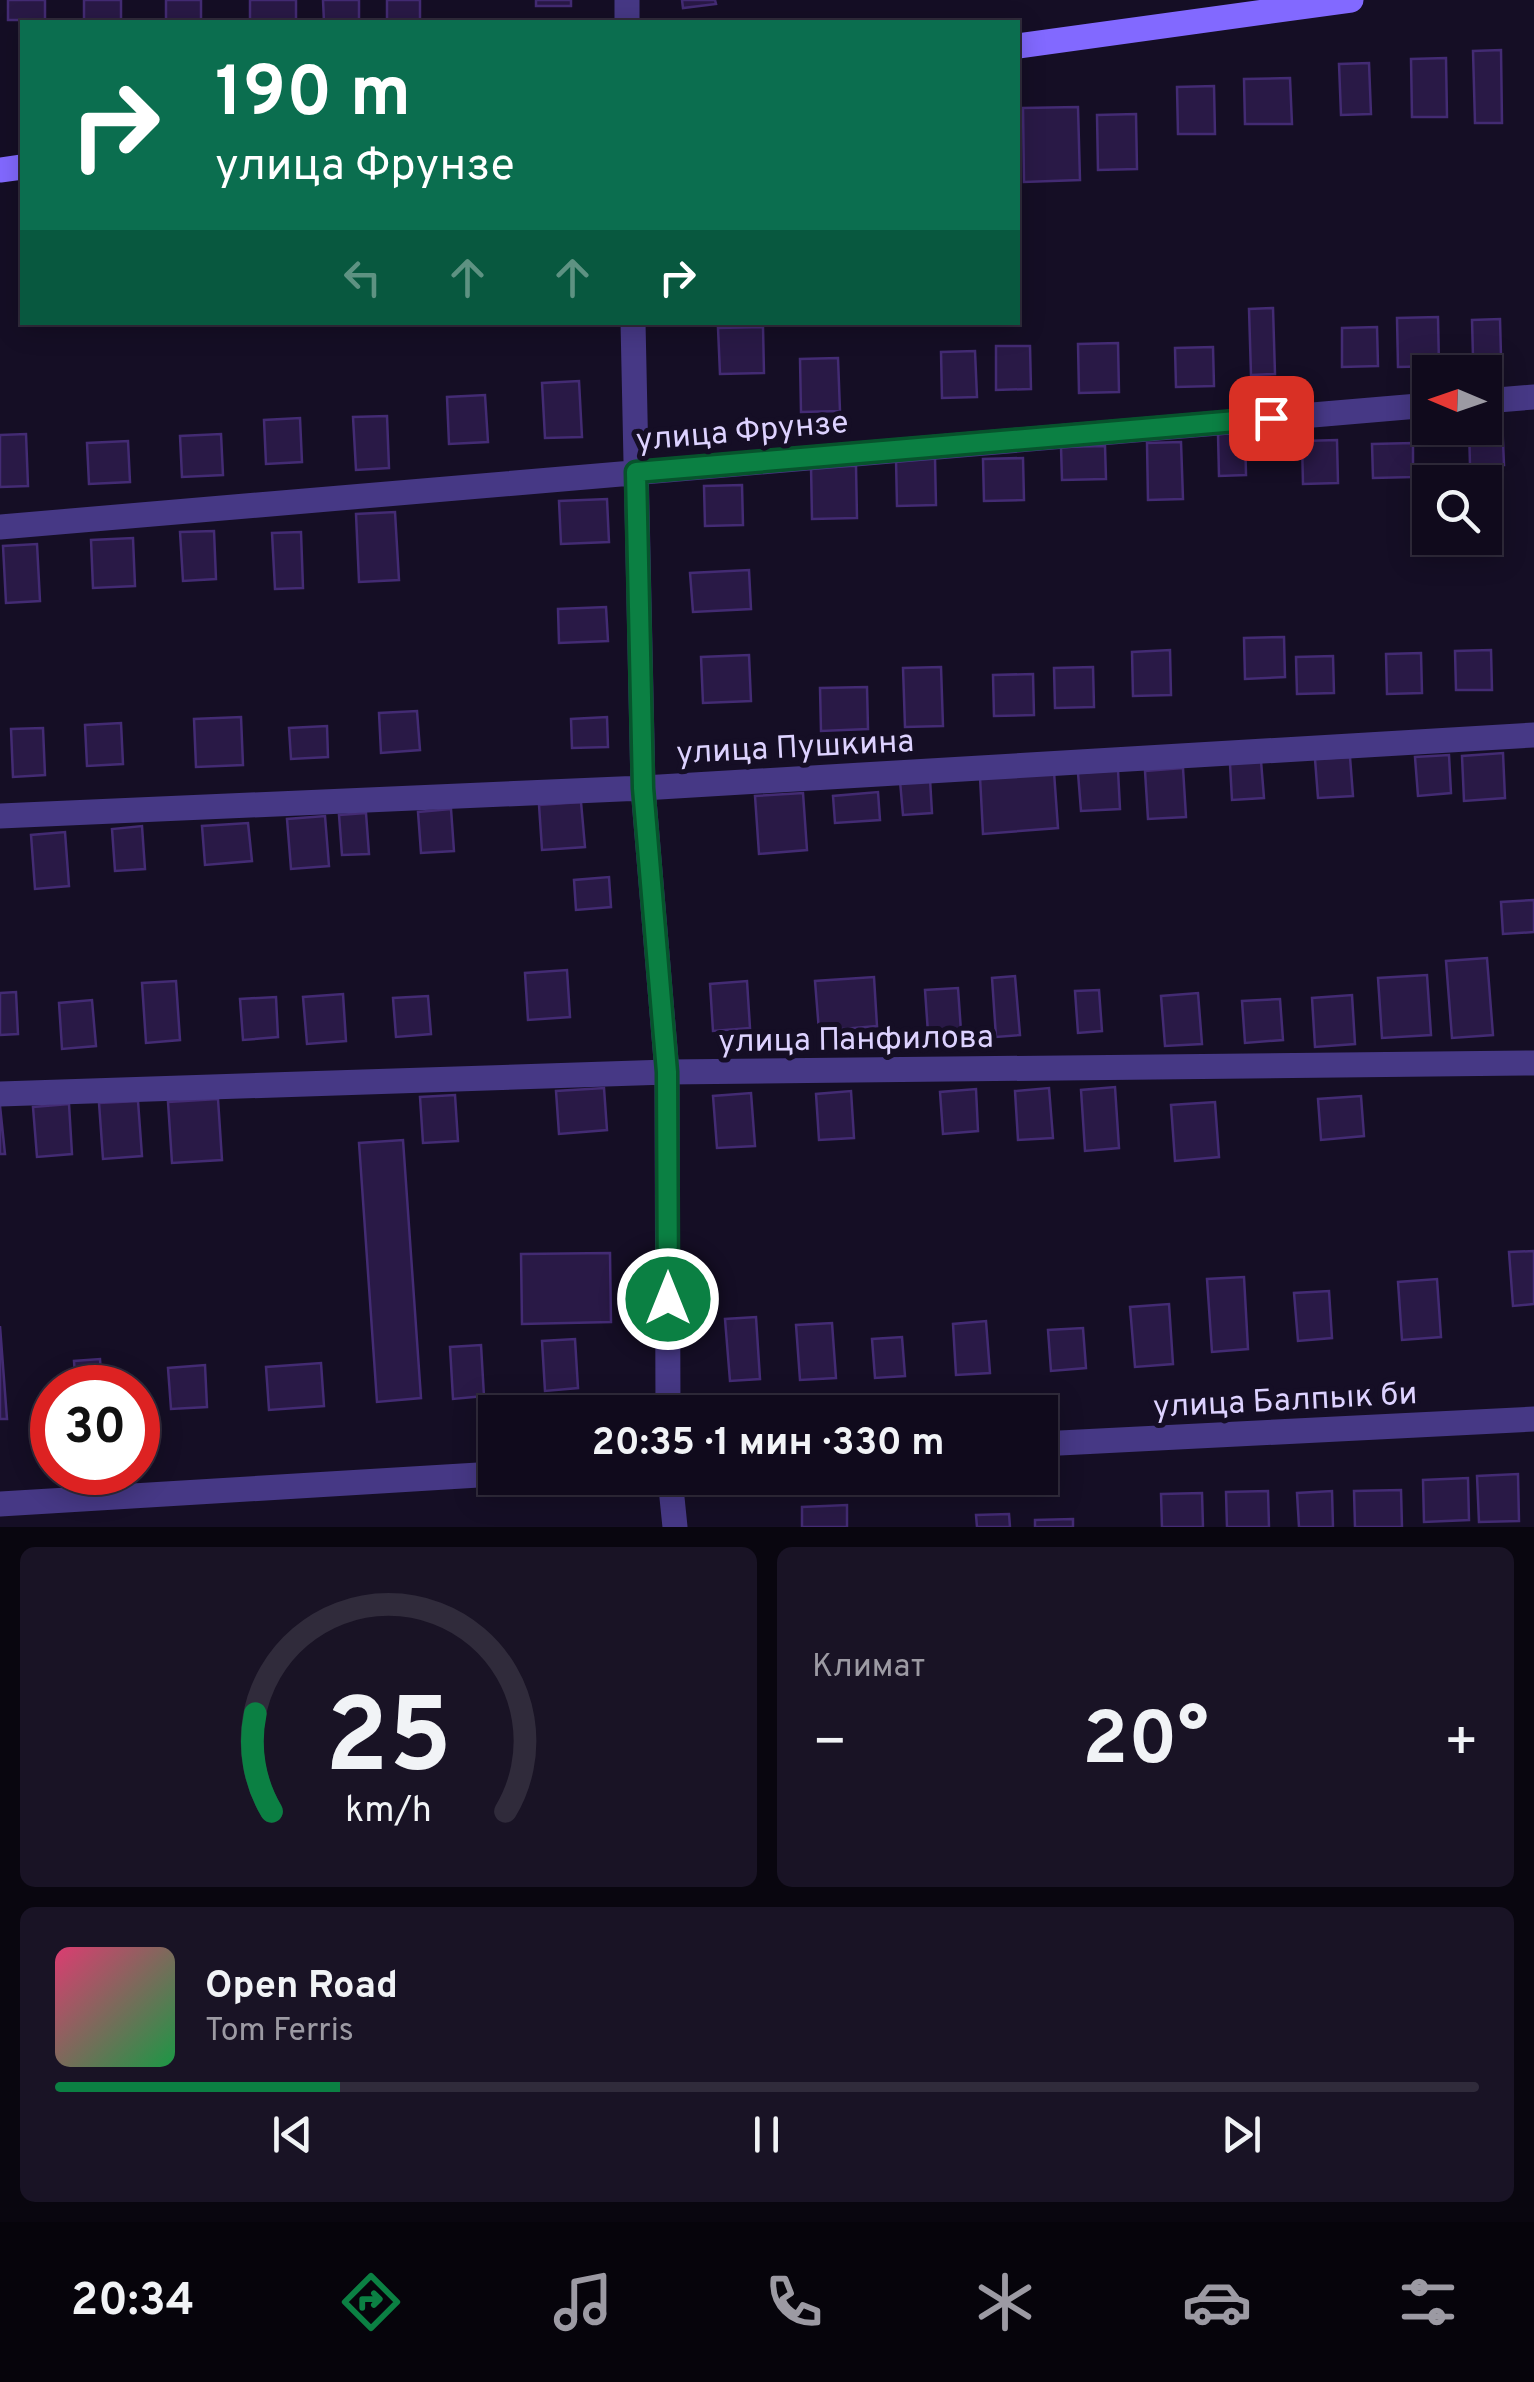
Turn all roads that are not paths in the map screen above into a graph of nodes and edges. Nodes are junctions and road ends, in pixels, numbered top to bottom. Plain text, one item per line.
1 (1351, 0) edge
2 (1020, 46) edge
3 (633, 325) edge
4 (1534, 396) edge
5 (1502, 399) edge
6 (1412, 407) edge
7 (636, 472) junction
8 (0, 527) edge
9 (1534, 735) edge
10 (643, 788) junction
11 (0, 816) edge
12 (1534, 1063) edge
13 (667, 1072) junction
14 (0, 1094) edge
15 (668, 1395) edge
16 (1534, 1419) edge
17 (1058, 1443) edge
18 (478, 1475) edge
19 (672, 1495) edge
20 (0, 1504) edge
21 (675, 1527) edge

1 - 2 street
3 - 7 street
4 - 5 street
6 - 7 street, улица Фрунзе
7 - 8 street, улица Фрунзе
7 - 10 street
9 - 10 street, улица Пушкина
10 - 11 street, улица Пушкина
10 - 13 street
12 - 13 street, улица Панфилова
13 - 14 street, улица Панфилова
13 - 15 street
16 - 17 street, улица Балпык би
18 - 20 street
19 - 21 street

